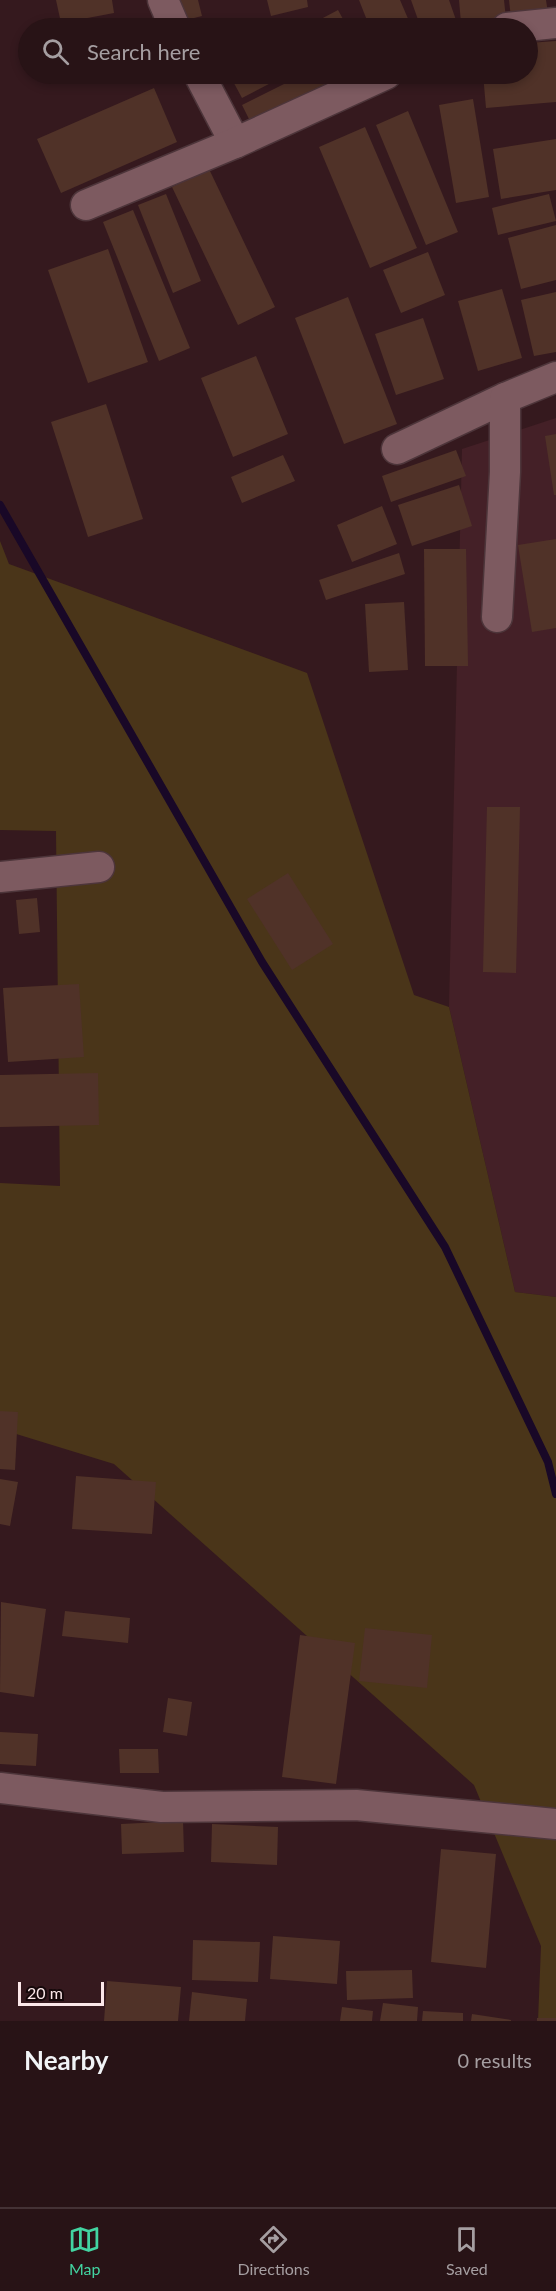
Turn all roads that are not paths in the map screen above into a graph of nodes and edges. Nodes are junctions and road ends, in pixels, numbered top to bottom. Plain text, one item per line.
1 (164, 0) edge
2 (171, 18) edge
3 (556, 23) edge
4 (538, 25) edge
5 (204, 84) edge
6 (364, 84) edge
7 (235, 143) junction
8 (86, 205) dead end
9 (556, 377) edge
10 (505, 398) junction
11 (397, 449) dead end
12 (497, 617) dead end
13 (99, 867) dead end
14 (0, 877) edge
15 (0, 1788) edge
16 (556, 1824) edge

1 - 2 street
3 - 4 street
5 - 7 street
6 - 7 street
7 - 8 street
9 - 10 street
10 - 11 street
10 - 12 street
13 - 14 street
15 - 16 street

